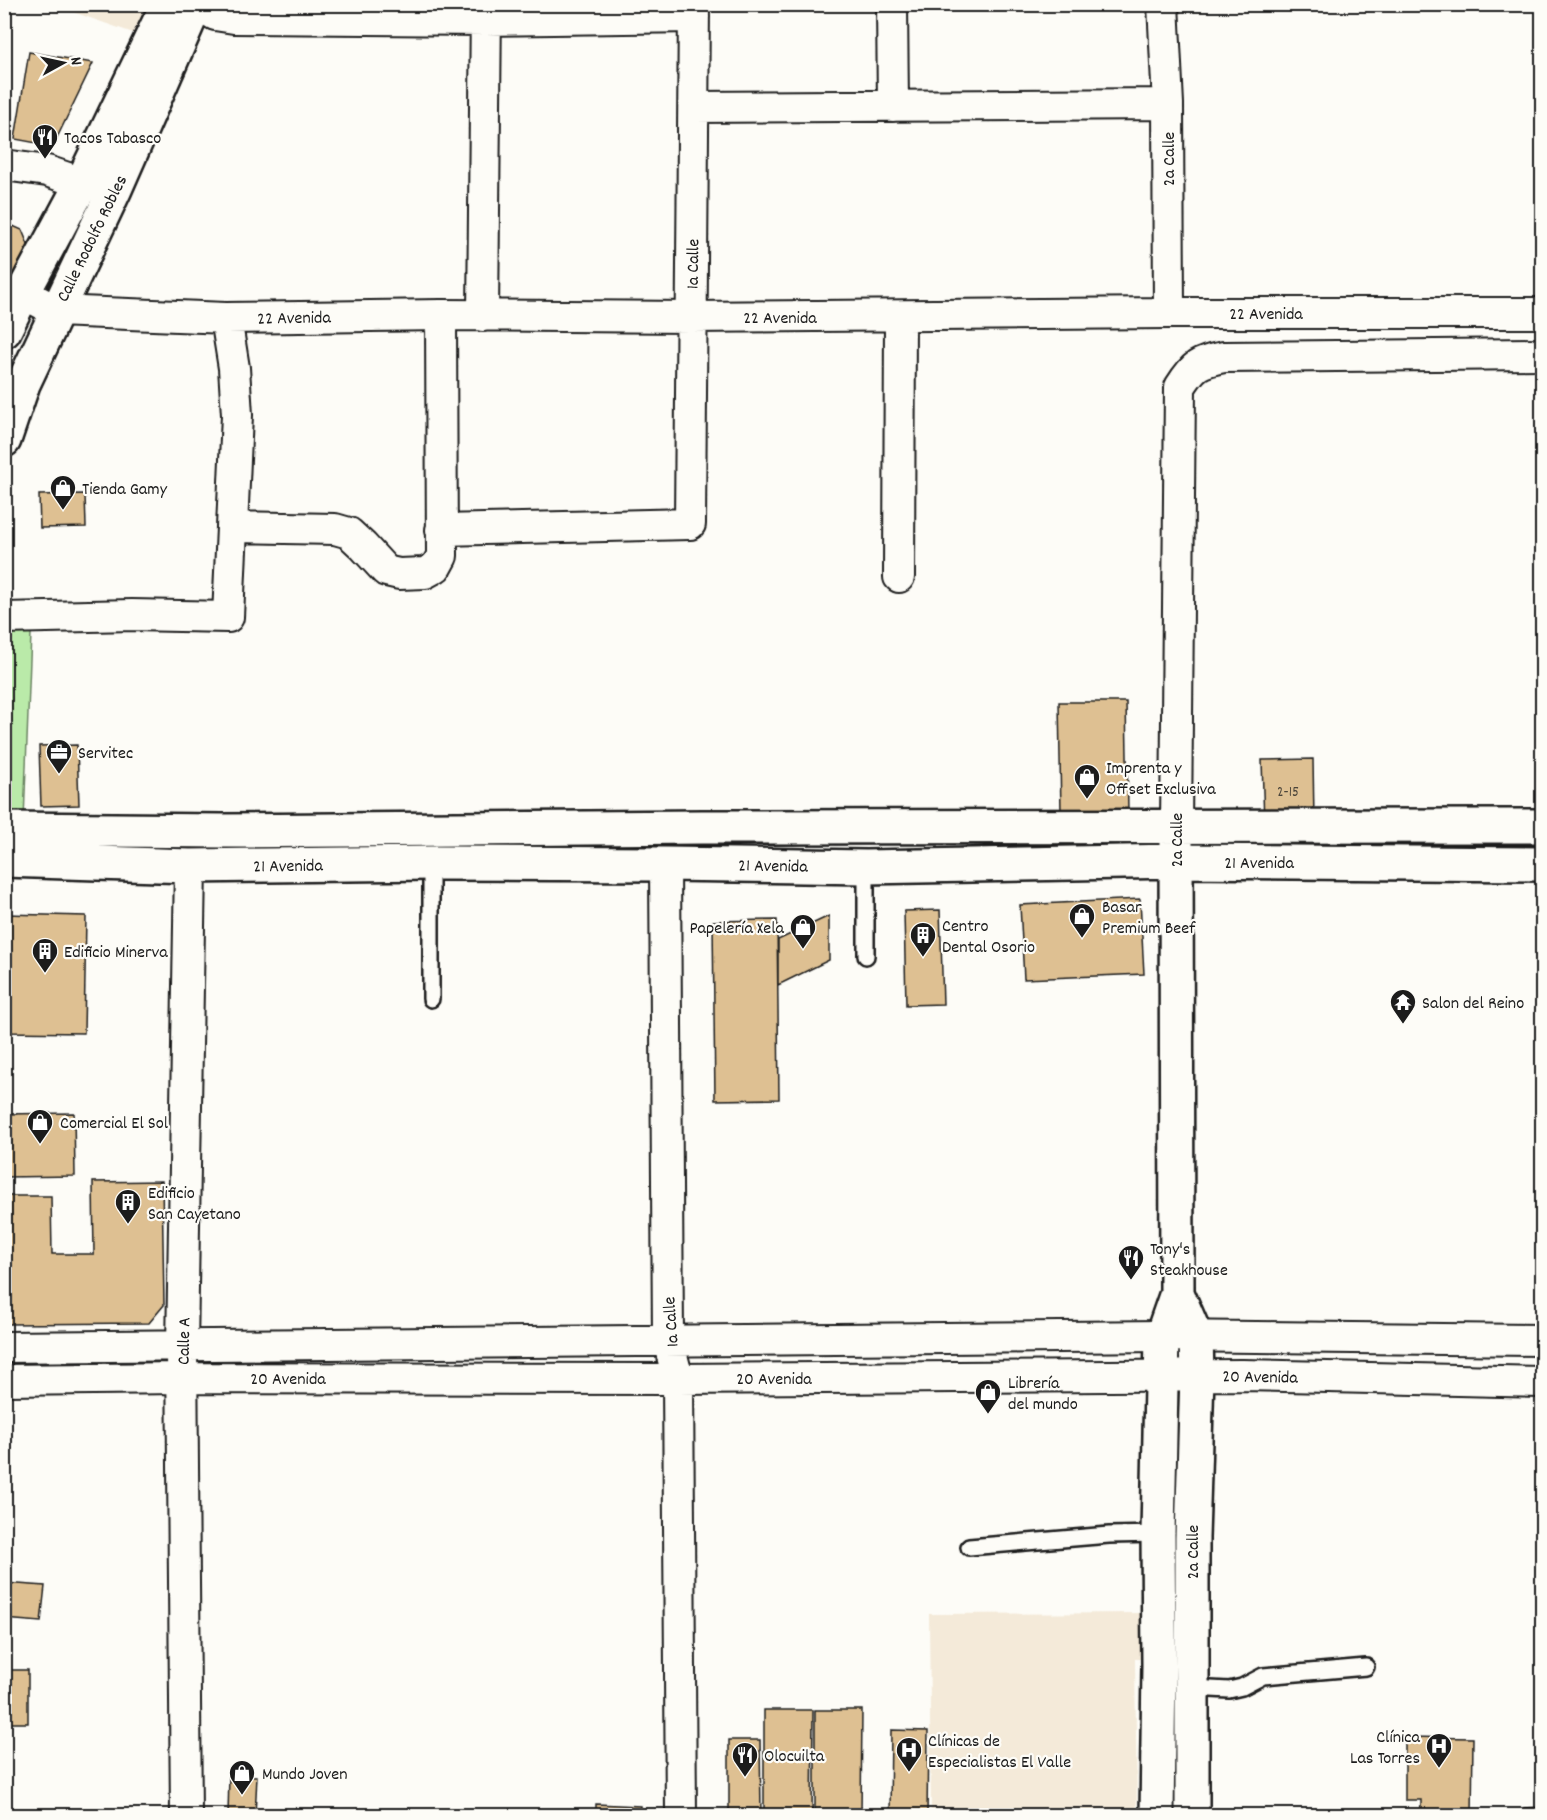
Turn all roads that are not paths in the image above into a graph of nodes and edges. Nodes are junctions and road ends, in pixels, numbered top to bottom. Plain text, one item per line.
1 (168, 4) edge
2 (198, 4) edge
3 (892, 4) edge
4 (1164, 4) edge
5 (694, 11) edge
6 (486, 12) edge
7 (1168, 104) junction
8 (892, 106) junction
9 (694, 107) junction
10 (4, 165) edge
11 (82, 183) junction
12 (115, 189) junction
13 (23, 293) junction
14 (56, 312) junction
15 (1169, 313) junction
16 (1542, 313) edge
17 (441, 315) junction
18 (483, 316) junction
19 (900, 316) junction
20 (691, 317) junction
21 (226, 318) junction
22 (4, 331) edge
23 (1542, 354) edge
24 (4, 440) edge
25 (232, 527) junction
26 (441, 530) junction
27 (899, 577) dead end
28 (4, 618) edge
29 (1542, 826) edge
30 (666, 828) junction
31 (1176, 828) junction
32 (4, 829) edge
33 (4, 860) edge
34 (1176, 861) junction
35 (431, 863) junction
36 (665, 864) junction
37 (1542, 864) edge
38 (190, 866) junction
39 (866, 867) junction
40 (866, 956) dead end
41 (430, 999) dead end
42 (1177, 1293) junction
43 (1162, 1336) junction
44 (1196, 1336) junction
45 (668, 1340) junction
46 (1542, 1340) edge
47 (4, 1347) edge
48 (182, 1347) junction
49 (1161, 1376) junction
50 (1197, 1376) junction
51 (182, 1378) junction
52 (678, 1379) junction
53 (4, 1380) edge
54 (1542, 1382) edge
55 (1158, 1534) junction
56 (969, 1547) dead end
57 (1366, 1667) dead end
58 (1192, 1688) junction
59 (186, 1815) edge
60 (681, 1815) edge
61 (1157, 1815) edge
62 (1192, 1815) edge

1 - 11 street, Calle Rodolfo Robles
2 - 6 street
2 - 12 street, Calle Rodolfo Robles
3 - 8 street
4 - 7 street, 2a Calle
5 - 6 street
5 - 9 street, 1a Calle
6 - 18 street
7 - 8 street
7 - 15 street, 2a Calle
8 - 9 street
9 - 20 street, 1a Calle
10 - 11 street
11 - 12 street
11 - 13 street, Calle Rodolfo Robles
12 - 14 street, Calle Rodolfo Robles
13 - 14 street, 22 Avenida
13 - 22 street, Calle Rodolfo Robles
14 - 21 street, 22 Avenida
14 - 24 street, Calle Rodolfo Robles
15 - 16 street, 22 Avenida
15 - 19 street, 22 Avenida
17 - 18 street, 22 Avenida
17 - 21 street, 22 Avenida
17 - 26 street
18 - 20 street, 22 Avenida
19 - 20 street, 22 Avenida
19 - 27 street
20 - 26 street, 1a Calle
21 - 25 street
23 - 31 street, 2a Calle
25 - 26 street
25 - 28 street
29 - 31 street, 21 Avenida
30 - 31 street, 21 Avenida
30 - 32 street, 21 Avenida
30 - 36 street, 1a Calle
31 - 34 street, 2a Calle
33 - 38 street, 21 Avenida
34 - 37 street, 21 Avenida
34 - 39 street, 21 Avenida
34 - 42 street, 2a Calle
35 - 36 street, 21 Avenida
35 - 38 street, 21 Avenida
35 - 41 lane
36 - 39 street, 21 Avenida
36 - 45 street, 1a Calle
38 - 48 street, Calle A
39 - 40 lane
42 - 43 street, 2a Calle
42 - 44 street, 2a Calle
43 - 44 street, 20 Avenida
43 - 45 street, 20 Avenida
43 - 49 street, 2a Calle
44 - 46 street, 20 Avenida
44 - 50 street, 2a Calle
45 - 48 street, 20 Avenida
45 - 52 street, 1a Calle
47 - 48 street, 20 Avenida
48 - 51 street, Calle A
49 - 50 street, 20 Avenida
49 - 52 street, 20 Avenida
49 - 55 street, 2a Calle
50 - 54 street, 20 Avenida
50 - 58 street, 2a Calle
51 - 52 street, 20 Avenida
51 - 53 street, 20 Avenida
51 - 59 street, Calle A
52 - 60 street, 1a Calle
55 - 56 lane
55 - 61 street, 2a Calle
57 - 58 lane
58 - 62 street, 2a Calle

